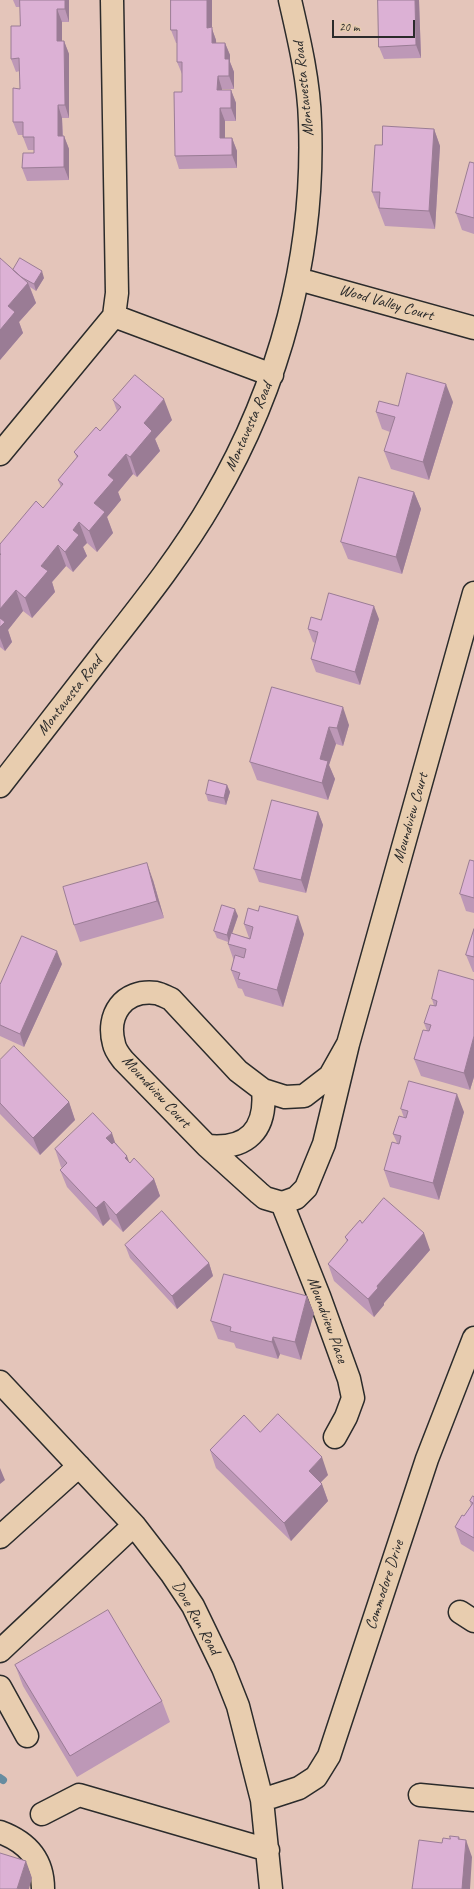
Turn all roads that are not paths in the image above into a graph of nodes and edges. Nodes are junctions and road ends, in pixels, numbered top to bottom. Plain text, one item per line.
1 (112, 0) edge
2 (290, 0) edge
3 (298, 279) junction
4 (114, 316) junction
5 (474, 328) edge
6 (272, 375) junction
7 (0, 454) edge
8 (474, 593) edge
9 (0, 786) edge
10 (348, 1044) junction
11 (263, 1090) junction
12 (207, 1146) junction
13 (282, 1203) junction
14 (474, 1338) edge
15 (0, 1382) edge
16 (335, 1436) dead end
17 (79, 1466) junction
18 (134, 1525) junction
19 (0, 1537) edge
20 (0, 1651) edge
21 (0, 1687) edge
22 (27, 1736) dead end
23 (420, 1795) dead end
24 (262, 1800) junction
25 (474, 1800) edge
26 (42, 1814) dead end
27 (0, 1832) edge
28 (268, 1850) junction
29 (43, 1889) edge
30 (271, 1889) edge

1 - 4 street
2 - 3 street, Montavesta Road
3 - 5 street, Wood Valley Court
3 - 6 street, Montavesta Road
4 - 6 street
4 - 7 street
6 - 9 street, Montavesta Road
8 - 10 street, Moundview Court
10 - 11 street, Moundview Court
10 - 13 street, Moundview Court
11 - 12 street
11 - 12 street, Moundview Court
12 - 13 street, Moundview Court
13 - 16 street, Moundview Place
14 - 24 street, Commodore Drive
15 - 17 street, Dove Run Road
17 - 18 street, Dove Run Road
17 - 19 street
18 - 20 street
18 - 24 street, Dove Run Road
21 - 22 street
23 - 25 street
24 - 28 street, Dove Run Road
26 - 28 street
27 - 29 street
28 - 30 street, Dove Run Road

